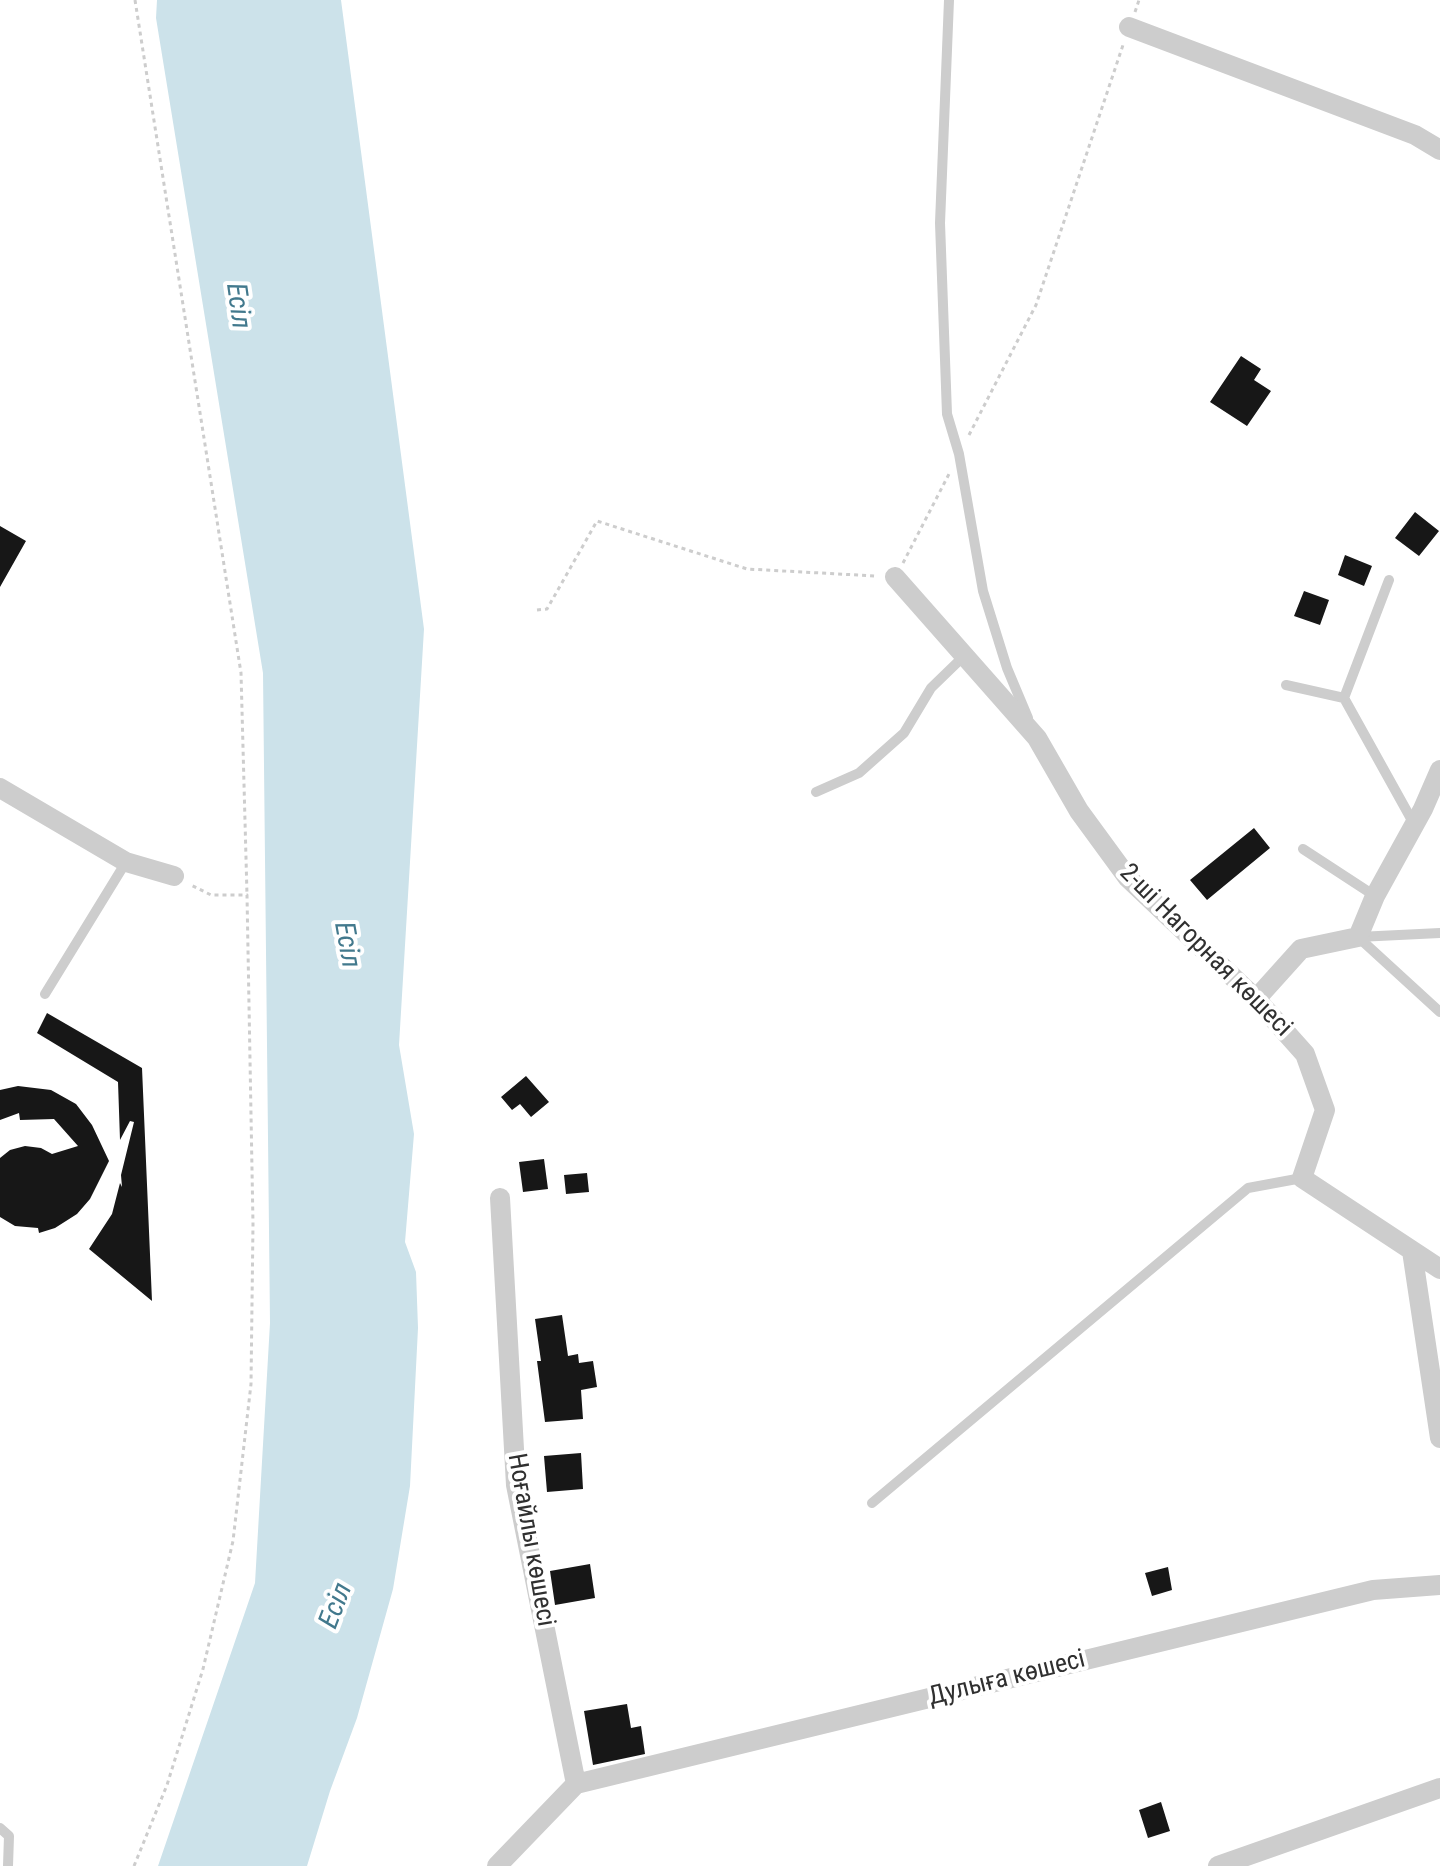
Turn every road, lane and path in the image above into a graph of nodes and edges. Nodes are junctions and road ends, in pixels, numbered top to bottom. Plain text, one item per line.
1 (135, 0) edge
2 (949, 0) edge
3 (1139, 0) edge
4 (1129, 27) junction
5 (1440, 150) edge
6 (959, 454) junction
7 (895, 577) junction
8 (1389, 580) dead end
9 (537, 610) dead end
10 (964, 656) junction
11 (1286, 685) dead end
12 (1344, 698) junction
13 (1037, 738) junction
14 (1440, 770) edge
15 (0, 788) edge
16 (816, 792) dead end
17 (1414, 824) junction
18 (1303, 849) dead end
19 (126, 862) junction
20 (174, 876) joint
21 (247, 895) junction
22 (1375, 896) junction
23 (1440, 933) edge
24 (1358, 937) junction
25 (45, 994) dead end
26 (1256, 999) junction
27 (1440, 1012) edge
28 (1302, 1178) junction
29 (500, 1198) dead end
30 (1412, 1251) junction
31 (1440, 1269) edge
32 (1440, 1438) edge
33 (872, 1503) dead end
34 (1440, 1585) edge
35 (576, 1784) junction
36 (1440, 1788) edge
37 (0, 1828) edge
38 (8, 1866) edge
39 (134, 1866) edge
40 (497, 1866) edge
41 (1218, 1866) edge

1 - 21 path
2 - 6 lane
3 - 4 path
4 - 5 street
4 - 6 path
6 - 7 path
6 - 13 lane
7 - 9 path
7 - 10 street, 2-ші Нагорная көшесі
8 - 12 lane
10 - 13 street, 2-ші Нагорная көшесі
10 - 16 lane
11 - 12 lane
12 - 17 lane
13 - 26 street, 2-ші Нагорная көшесі
14 - 17 street
15 - 19 street
17 - 22 street
18 - 22 lane
19 - 20 street
19 - 25 lane
20 - 21 path
21 - 39 path
22 - 24 street
23 - 24 lane
24 - 26 street
24 - 27 lane
26 - 28 street, 2-ші Нагорная көшесі
28 - 30 street
28 - 33 lane
29 - 35 street, Ноғайлы көшесі
30 - 31 street
30 - 32 street
34 - 35 street, Дулыға көшесі
35 - 40 street
36 - 41 street
37 - 38 lane

